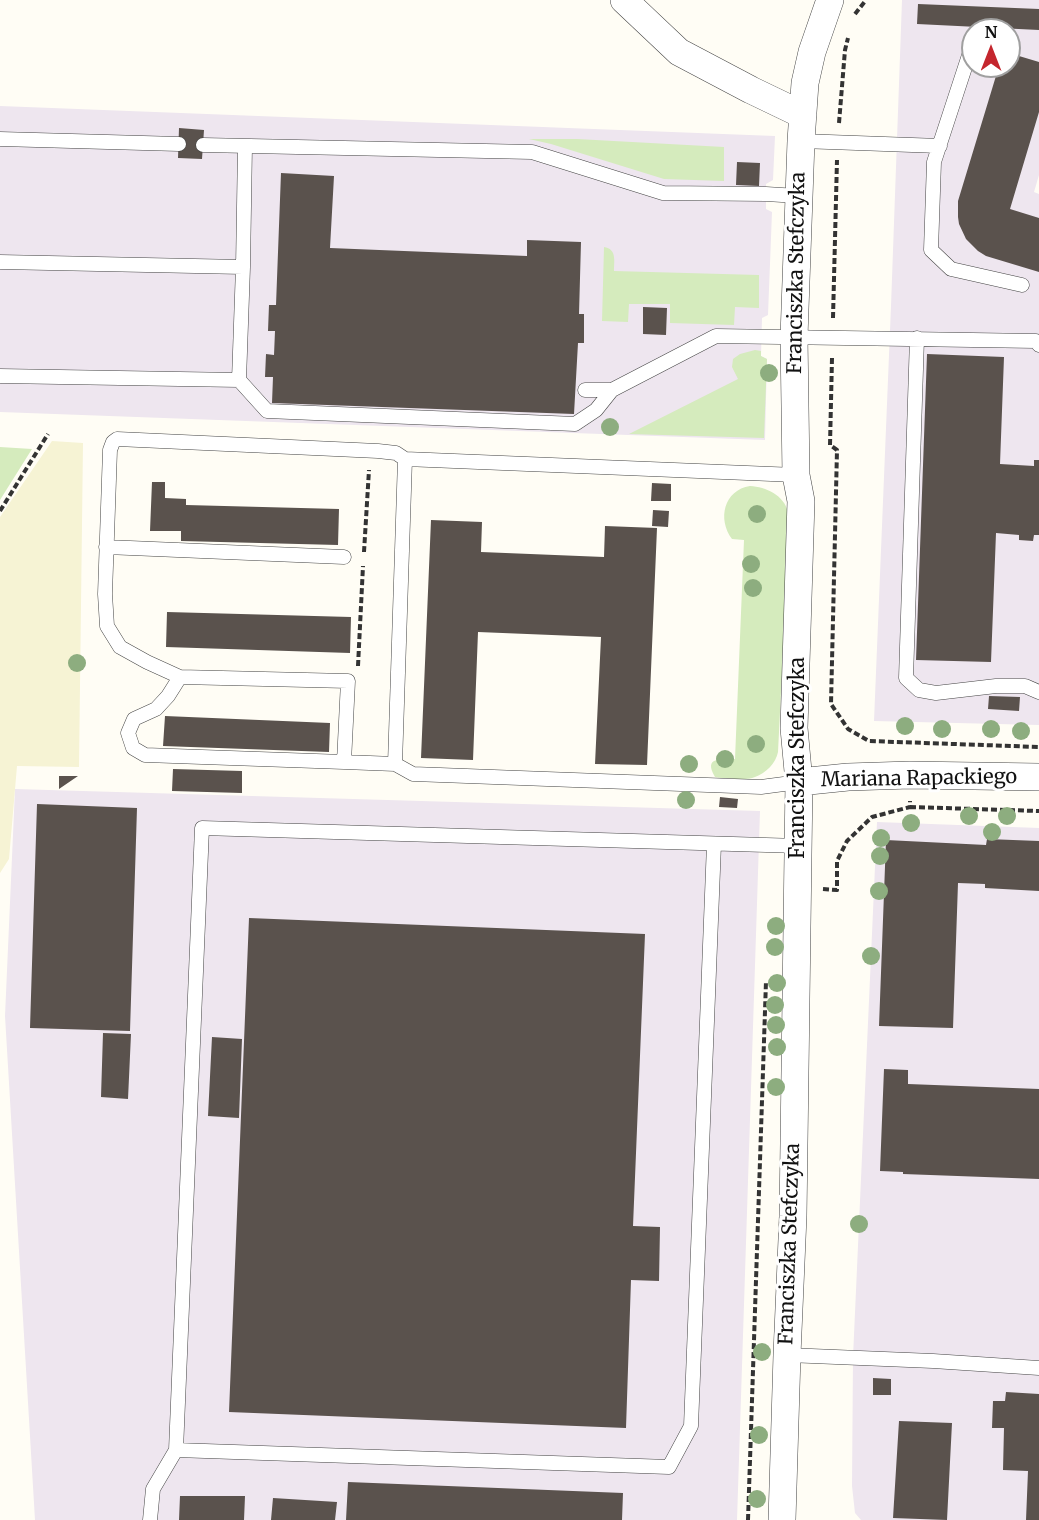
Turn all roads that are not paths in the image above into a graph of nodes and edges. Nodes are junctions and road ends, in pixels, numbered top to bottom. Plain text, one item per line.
1 (624, 0) edge
2 (830, 0) edge
3 (962, 78) edge
4 (802, 128) junction
5 (0, 139) edge
6 (179, 144) dead end
7 (203, 145) dead end
8 (245, 146) junction
9 (940, 146) junction
10 (798, 196) junction
11 (0, 262) edge
12 (243, 267) junction
13 (1022, 285) dead end
14 (794, 337) junction
15 (916, 338) junction
16 (1039, 345) edge
17 (0, 376) edge
18 (239, 380) junction
19 (585, 390) dead end
20 (612, 390) junction
21 (405, 459) junction
22 (796, 475) junction
23 (106, 547) junction
24 (344, 557) dead end
25 (180, 677) junction
26 (1039, 692) edge
27 (344, 762) junction
28 (394, 764) junction
29 (1039, 777) edge
30 (799, 782) junction
31 (714, 844) junction
32 (799, 846) junction
33 (787, 1355) junction
34 (1039, 1368) edge
35 (176, 1450) junction
36 (150, 1520) edge
37 (782, 1520) edge

1 - 4 street
2 - 4 street, Franciszka Stefczyka
3 - 9 lane
4 - 9 lane
4 - 10 street, Franciszka Stefczyka
5 - 6 lane
7 - 8 lane
8 - 10 lane
8 - 12 lane
9 - 13 lane
10 - 14 street, Franciszka Stefczyka
11 - 12 lane
12 - 18 lane
14 - 15 lane
14 - 20 lane
14 - 22 street, Franciszka Stefczyka
15 - 16 lane
15 - 26 lane
17 - 18 lane
18 - 20 lane
19 - 20 lane
21 - 22 lane
21 - 23 lane
21 - 28 lane
22 - 30 street, Franciszka Stefczyka
23 - 24 lane
23 - 25 lane
25 - 27 lane
25 - 27 lane
27 - 28 lane
28 - 30 lane
29 - 30 street, Mariana Rapackiego
30 - 32 street, Franciszka Stefczyka
31 - 32 lane
31 - 35 lane
31 - 35 lane
32 - 33 street, Franciszka Stefczyka
33 - 34 lane
33 - 37 street, Franciszka Stefczyka
35 - 36 lane

